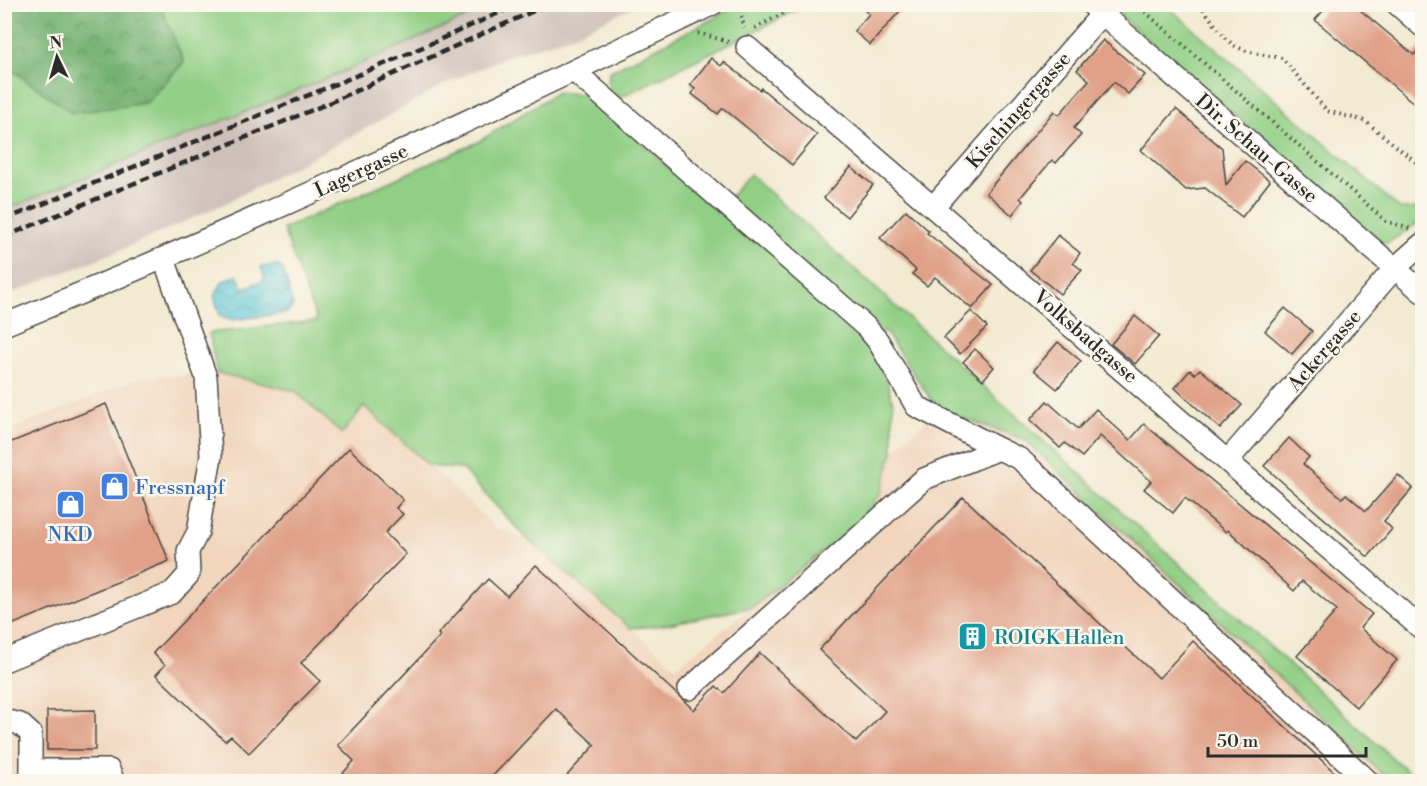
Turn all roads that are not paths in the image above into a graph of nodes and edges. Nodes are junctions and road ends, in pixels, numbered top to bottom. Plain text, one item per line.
1 (713, 4) edge
2 (1398, 4) edge
3 (1097, 9) edge
4 (1422, 26) edge
5 (747, 47) road end
6 (575, 72) junction
7 (934, 206) junction
8 (1418, 237) edge
9 (165, 259) junction
10 (1395, 268) junction
11 (1422, 292) edge
12 (4, 325) edge
13 (999, 449) junction
14 (1228, 459) junction
15 (1422, 629) edge
16 (4, 661) edge
17 (689, 689) dead end
18 (4, 720) edge
19 (31, 776) edge
20 (114, 782) edge
21 (1369, 782) edge

1 - 6 street, Lagergasse
2 - 4 street
3 - 7 street, Kischingergasse
3 - 10 street, Dir. Schau-Gasse
5 - 7 street, Volksbadgasse
6 - 9 street, Lagergasse
6 - 13 street
7 - 14 street, Volksbadgasse
8 - 10 street, Ackergasse
9 - 12 street, Lagergasse
9 - 16 street
10 - 11 street, Dir. Schau-Gasse
10 - 14 street, Ackergasse
13 - 17 street
13 - 21 street
14 - 15 street, Volksbadgasse
18 - 19 street
19 - 20 street

